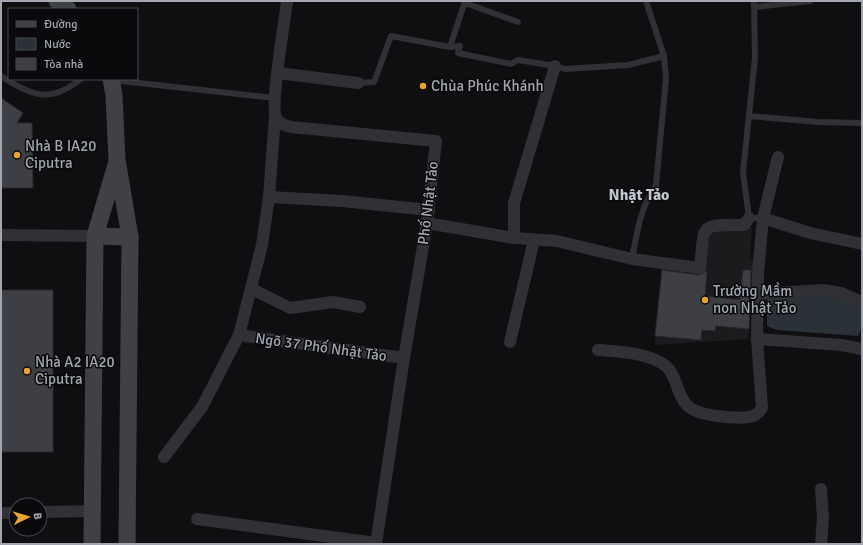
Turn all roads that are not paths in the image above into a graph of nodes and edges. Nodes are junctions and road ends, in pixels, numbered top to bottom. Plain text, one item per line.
1 (56, 1) edge
2 (287, 1) edge
3 (646, 1) edge
4 (810, 1) edge
5 (465, 2) edge
6 (754, 4) edge
7 (66, 8) edge
8 (518, 22) dead end
9 (450, 46) junction
10 (664, 56) junction
11 (555, 66) junction
12 (278, 73) junction
13 (1, 76) edge
14 (80, 80) edge
15 (111, 80) edge
16 (120, 80) edge
17 (358, 83) joint
18 (275, 98) junction
19 (275, 116) junction
20 (750, 116) junction
21 (862, 123) edge
22 (778, 157) dead end
23 (117, 160) junction
24 (269, 197) junction
25 (429, 210) junction
26 (749, 218) junction
27 (763, 218) junction
28 (427, 223) junction
29 (1, 235) edge
30 (94, 236) junction
31 (130, 237) junction
32 (514, 238) junction
33 (534, 240) junction
34 (862, 244) edge
35 (632, 259) junction
36 (252, 288) junction
37 (757, 294) junction
38 (862, 302) edge
39 (360, 307) dead end
40 (239, 335) junction
41 (758, 339) junction
42 (510, 342) dead end
43 (862, 349) edge
44 (598, 350) dead end
45 (404, 358) junction
46 (164, 457) dead end
47 (820, 489) dead end
48 (93, 511) junction
49 (48, 512) edge
50 (197, 519) dead end
51 (376, 543) edge
52 (92, 544) edge
53 (127, 544) edge
54 (821, 544) edge

1 - 7 street
2 - 12 street
3 - 10 lane
4 - 6 lane
5 - 8 lane
5 - 9 lane
6 - 20 lane
9 - 11 lane
9 - 17 lane
10 - 11 lane
10 - 35 lane
11 - 32 street
12 - 17 street
12 - 18 street
13 - 14 lane
15 - 23 street
16 - 18 lane
18 - 19 street
19 - 24 street
19 - 25 street, Phố Nhật Tảo
20 - 21 lane
20 - 26 lane
22 - 27 street
23 - 30 street
23 - 31 street
24 - 25 street
24 - 36 street
25 - 28 street, Phố Nhật Tảo
26 - 27 lane
26 - 35 street
27 - 34 street
27 - 37 street
28 - 32 street
28 - 45 street, Phố Nhật Tảo
29 - 30 street
30 - 31 street
30 - 48 street
31 - 53 street
32 - 33 street
33 - 35 street
33 - 42 street
36 - 39 street
36 - 40 street
37 - 38 street
37 - 41 street
40 - 45 street, Ngõ 37 Phố Nhật Tảo
40 - 46 street
41 - 43 street
41 - 44 street
45 - 51 street, Phố Nhật Tảo
47 - 54 street
48 - 49 street
48 - 52 street
50 - 51 street

